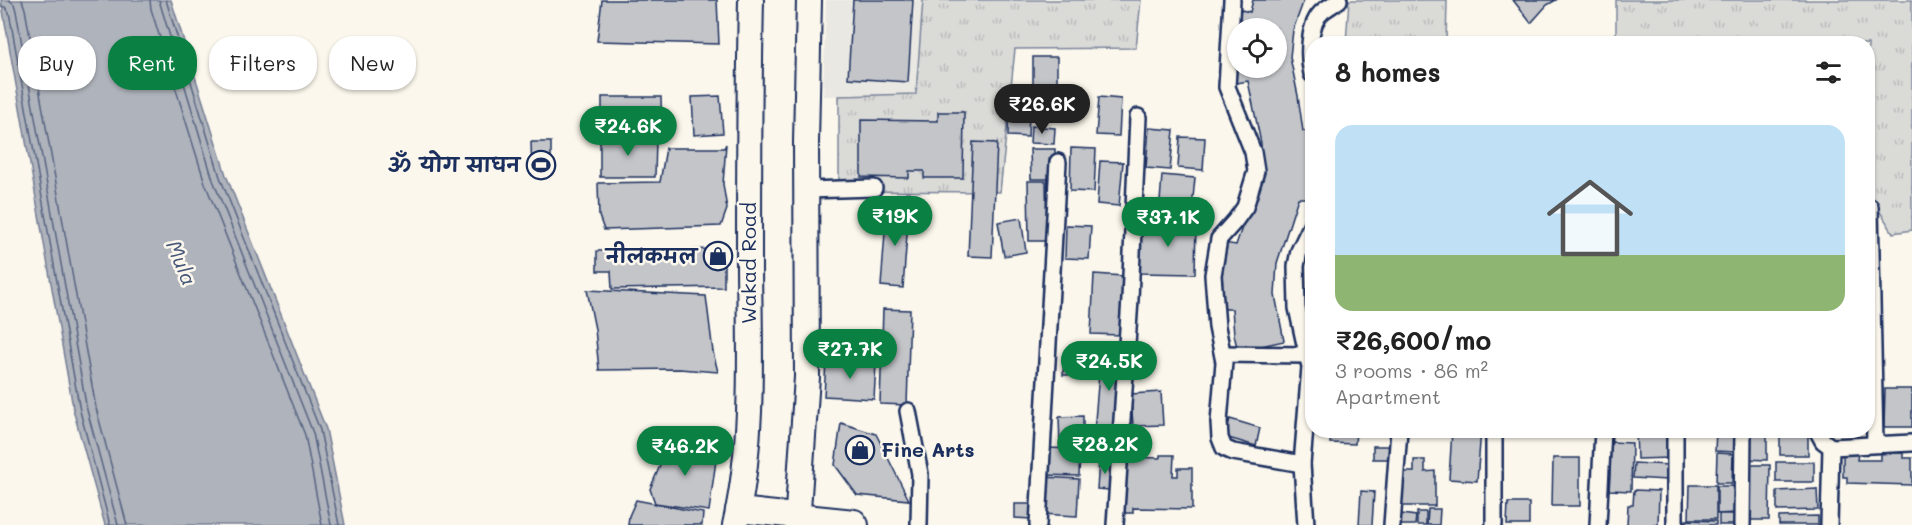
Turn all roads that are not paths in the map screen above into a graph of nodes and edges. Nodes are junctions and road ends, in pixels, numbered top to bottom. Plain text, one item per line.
1 (751, 0) edge
2 (809, 0) edge
3 (1232, 0) edge
4 (1339, 0) edge
5 (1312, 36) edge
6 (1138, 117) dead end
7 (1058, 162) dead end
8 (874, 188) dead end
9 (807, 190) junction
10 (1305, 239) edge
11 (1305, 343) edge
12 (1223, 354) junction
13 (1305, 356) edge
14 (909, 411) dead end
15 (1305, 433) edge
16 (1398, 438) edge
17 (1494, 438) edge
18 (1603, 438) edge
19 (1675, 438) edge
20 (1743, 438) edge
21 (1821, 438) edge
22 (1875, 438) edge
23 (1875, 443) junction
24 (1912, 443) edge
25 (1831, 447) junction
26 (1302, 464) junction
27 (737, 517) edge
28 (798, 520) edge
29 (856, 525) edge
30 (919, 525) edge
31 (1038, 525) edge
32 (1115, 525) edge
33 (1306, 525) edge
34 (1392, 525) edge
35 (1494, 525) edge
36 (1598, 525) edge
37 (1675, 525) edge
38 (1742, 525) edge
39 (1829, 525) edge

1 - 27 main road, Wakad Road
2 - 9 main road
3 - 12 street
4 - 5 street
6 - 32 street
7 - 31 street
8 - 9 street
9 - 28 main road
10 - 11 street
12 - 13 street
12 - 26 street
14 - 30 street
15 - 26 street
16 - 34 street
17 - 35 street
18 - 36 street
19 - 37 street
20 - 38 street
21 - 25 street
22 - 23 street
23 - 24 street
23 - 25 street
25 - 39 street
26 - 33 street
27 - 28 main road
28 - 29 main road

